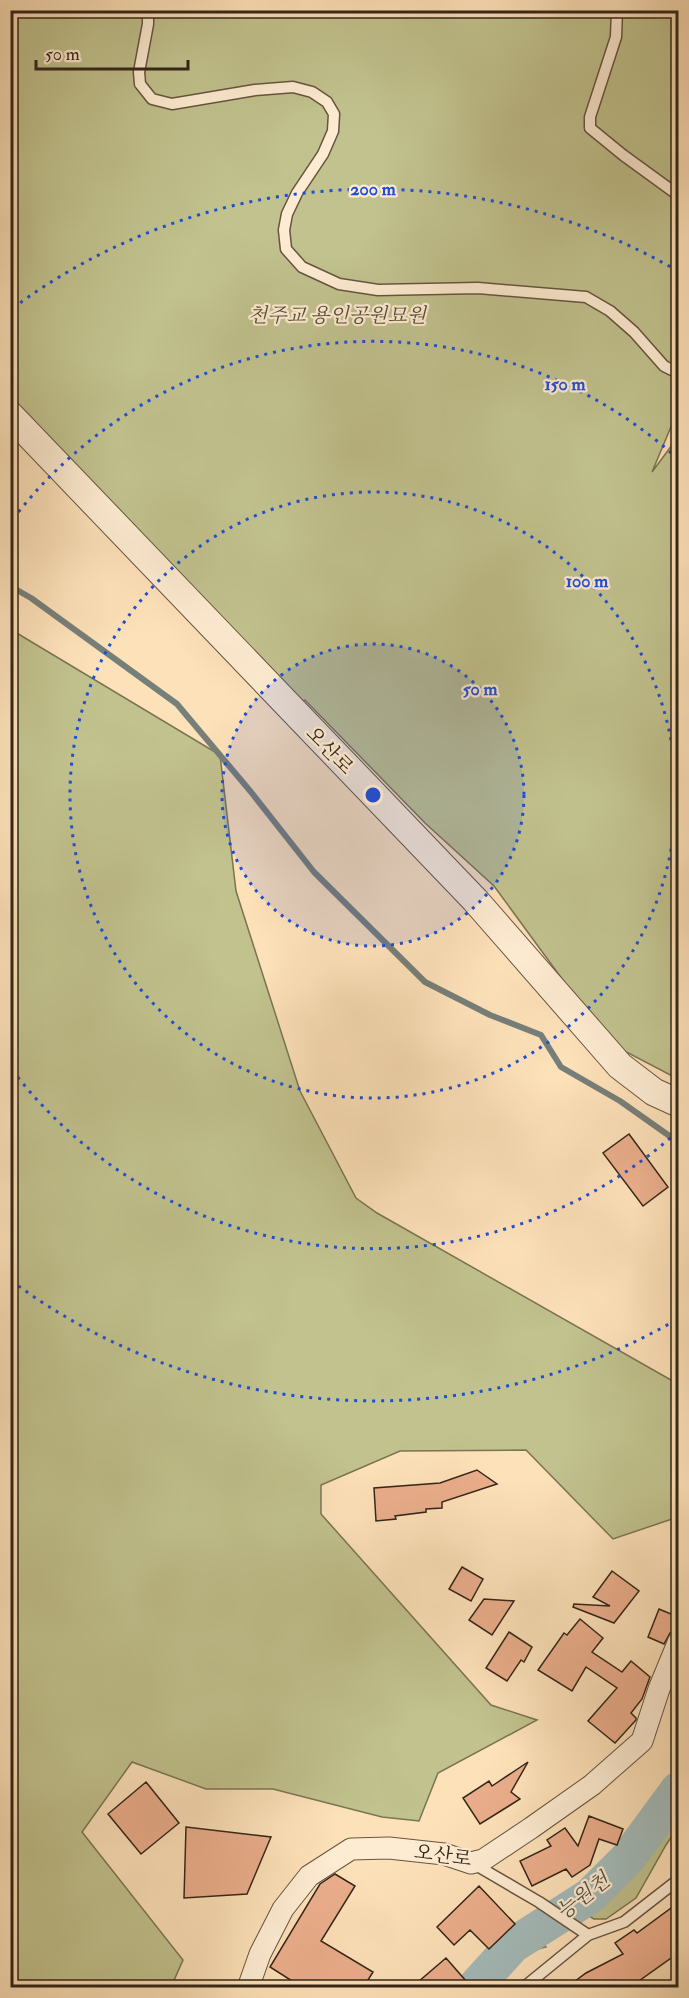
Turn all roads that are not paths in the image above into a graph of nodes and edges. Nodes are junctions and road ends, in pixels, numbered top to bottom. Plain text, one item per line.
1 (148, 10) edge
2 (617, 10) edge
3 (678, 195) edge
4 (678, 373) edge
5 (10, 415) edge
6 (678, 1103) edge
7 (678, 1643) edge
8 (471, 1863) junction
9 (678, 1880) edge
10 (588, 1935) junction
11 (248, 1988) edge
12 (523, 1988) edge

1 - 4 lane
2 - 3 lane
5 - 6 street, 오산로
7 - 8 street, 오산로
8 - 10 lane
8 - 11 street, 오산로
9 - 10 lane
10 - 12 lane

